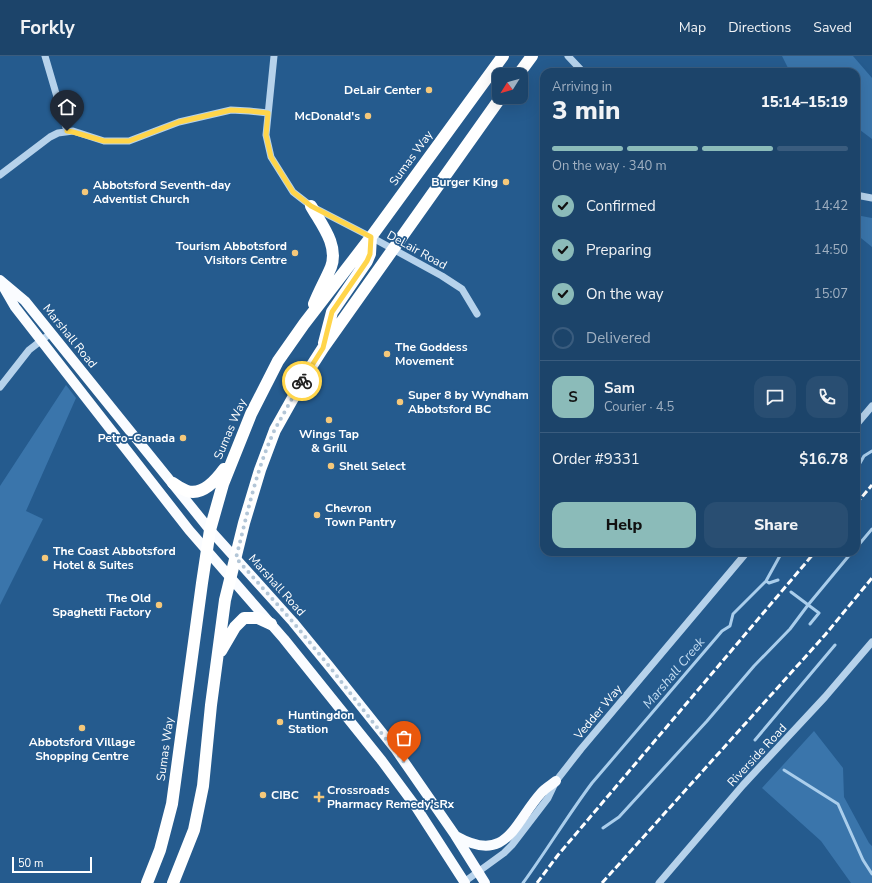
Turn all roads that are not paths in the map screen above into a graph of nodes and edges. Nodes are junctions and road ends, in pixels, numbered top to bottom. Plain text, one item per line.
1 (45, 56) edge
2 (274, 56) edge
3 (495, 56) edge
4 (503, 56) edge
5 (532, 56) edge
6 (568, 56) edge
7 (523, 68) edge
8 (579, 68) edge
9 (484, 82) junction
10 (496, 104) edge
11 (268, 113) junction
12 (67, 131) junction
13 (0, 176) edge
14 (860, 196) edge
15 (872, 198) edge
16 (311, 206) junction
17 (371, 237) junction
18 (393, 249) junction
19 (0, 280) edge
20 (477, 314) dead end
21 (304, 324) junction
22 (51, 333) junction
23 (42, 340) junction
24 (323, 348) junction
25 (0, 387) edge
26 (872, 406) edge
27 (860, 420) edge
28 (232, 459) junction
29 (173, 483) junction
30 (210, 530) junction
31 (206, 550) junction
32 (745, 556) edge
33 (236, 558) junction
34 (231, 578) junction
35 (271, 624) junction
36 (872, 642) edge
37 (218, 656) junction
38 (556, 781) junction
39 (455, 835) junction
40 (478, 871) junction
41 (464, 882) edge
42 (147, 883) edge
43 (173, 883) edge
44 (485, 883) edge
45 (659, 883) edge

1 - 12 street
2 - 11 street, DeLair Road
3 - 9 highway
4 - 9 highway, Sumas Way
5 - 7 highway
6 - 8 street
9 - 17 highway, Sumas Way
10 - 18 highway
11 - 12 street
11 - 16 street, DeLair Road
12 - 13 street
14 - 15 street
16 - 17 street, DeLair Road
16 - 21 highway
17 - 18 street, DeLair Road
17 - 21 highway, Sumas Way
17 - 24 highway
18 - 20 street, DeLair Road
18 - 24 highway
19 - 22 main road, Marshall Road
19 - 23 main road, Marshall Road
21 - 28 highway, Sumas Way
22 - 23 street
22 - 29 main road, Marshall Road
23 - 25 street
23 - 31 main road, Marshall Road
24 - 33 highway
26 - 27 street
28 - 29 highway
28 - 30 highway, Sumas Way
29 - 30 main road, Marshall Road
30 - 31 highway, Sumas Way
30 - 33 main road, Marshall Road
31 - 34 main road, Marshall Road
31 - 42 highway, Sumas Way
32 - 38 street, Vedder Way
33 - 34 highway
33 - 39 main road, Marshall Road
34 - 35 main road, Marshall Road
34 - 37 highway
35 - 37 highway
35 - 41 main road, Marshall Road
36 - 45 street, Riverside Road
37 - 43 highway
38 - 39 main road
38 - 40 street, Vedder Way
39 - 40 main road, Marshall Road
40 - 41 street, Vedder Way
40 - 44 main road, Marshall Road

